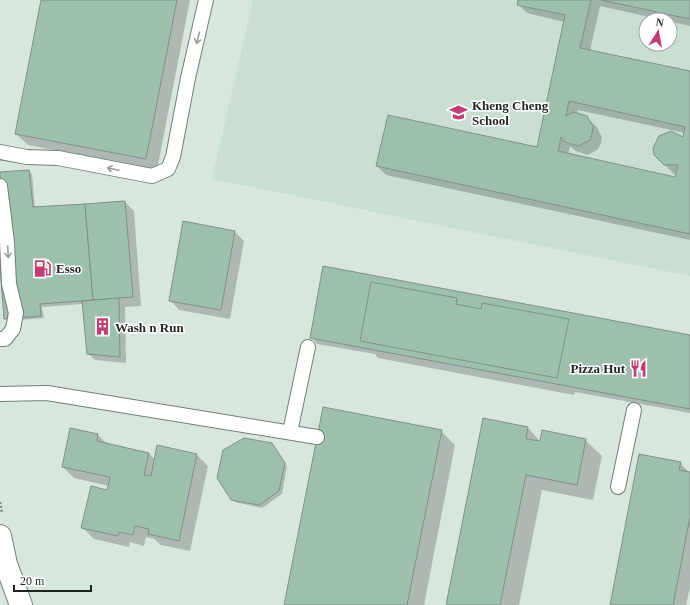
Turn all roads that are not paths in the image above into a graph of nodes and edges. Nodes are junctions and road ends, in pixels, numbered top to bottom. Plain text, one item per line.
1 (206, 0) edge
2 (0, 152) edge
3 (0, 186) edge
4 (0, 339) edge
5 (308, 347) dead end
6 (0, 394) edge
7 (634, 410) dead end
8 (290, 432) junction
9 (317, 437) dead end
10 (618, 487) dead end
11 (0, 536) edge
12 (21, 605) edge

1 -> 2 lane
3 -> 4 lane
5 - 8 lane
6 - 8 lane
7 - 10 lane
8 - 9 lane
11 - 12 street

